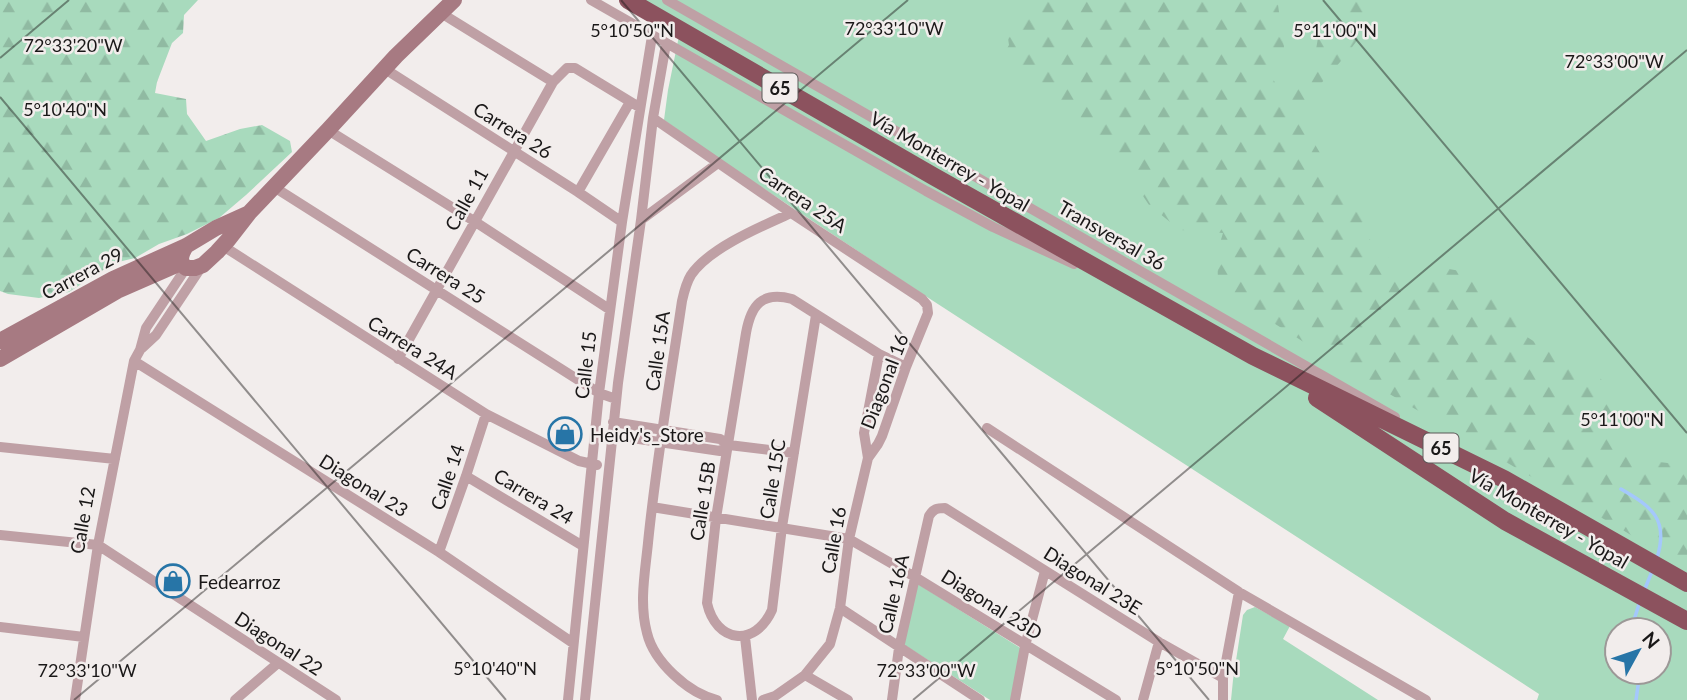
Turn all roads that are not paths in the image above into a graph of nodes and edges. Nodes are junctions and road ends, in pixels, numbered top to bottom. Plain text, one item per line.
1 (454, 0) edge
2 (591, 0) edge
3 (628, 0) edge
4 (667, 0) edge
5 (441, 13) junction
6 (652, 36) junction
7 (666, 44) junction
8 (385, 69) junction
9 (553, 82) junction
10 (634, 104) junction
11 (653, 118) junction
12 (328, 130) junction
13 (513, 151) junction
14 (718, 163) junction
15 (274, 187) junction
16 (578, 192) junction
17 (249, 213) junction
18 (791, 214) junction
19 (641, 220) junction
20 (474, 221) junction
21 (622, 222) junction
22 (618, 243) junction
23 (186, 246) junction
24 (223, 246) junction
25 (637, 249) junction
26 (203, 265) junction
27 (184, 266) junction
28 (436, 290) junction
29 (1163, 305) junction
30 (609, 309) junction
31 (928, 313) joint
32 (816, 315) junction
33 (0, 341) edge
34 (879, 354) junction
35 (137, 356) junction
36 (1253, 356) junction
37 (0, 359) edge
38 (398, 359) junction
39 (906, 367) junction
40 (598, 393) junction
41 (616, 399) junction
42 (486, 414) junction
43 (613, 422) junction
44 (987, 428) dead end
45 (663, 431) junction
46 (612, 435) junction
47 (662, 443) junction
48 (729, 445) junction
49 (0, 447) edge
50 (794, 453) junction
51 (867, 458) junction
52 (115, 459) junction
53 (592, 465) junction
54 (609, 467) junction
55 (466, 476) junction
56 (1504, 479) junction
57 (652, 507) junction
58 (945, 508) joint
59 (716, 518) junction
60 (782, 527) junction
61 (0, 535) edge
62 (849, 539) junction
63 (98, 545) junction
64 (583, 546) junction
65 (439, 552) junction
66 (1045, 571) junction
67 (915, 577) junction
68 (1684, 581) edge
69 (1239, 592) junction
70 (840, 608) junction
71 (1687, 621) edge
72 (0, 626) edge
73 (745, 636) junction
74 (84, 637) junction
75 (1159, 642) junction
76 (573, 643) junction
77 (1026, 646) junction
78 (899, 648) junction
79 (278, 663) junction
80 (805, 675) junction
81 (1223, 689) edge
82 (75, 700) edge
83 (235, 700) edge
84 (336, 700) edge
85 (568, 700) edge
86 (585, 700) edge
87 (717, 700) edge
88 (752, 700) edge
89 (763, 700) edge
90 (848, 700) edge
91 (892, 700) edge
92 (980, 700) edge
93 (1015, 700) edge
94 (1116, 700) edge
95 (1143, 700) edge
96 (1214, 700) edge
97 (1426, 700) edge

1 - 5 main road
2 - 6 street, Transversal 36 / 65
3 - 29 highway, Vía Monterrey - Yopal / 65
4 - 56 street, Transversal 36 / 65
5 - 8 main road
5 - 9 street
6 - 7 street, Transversal 36 / 65
6 - 10 street, Calle 15
7 - 11 street, Calle 15
7 - 29 street, Transversal 36 / 65
8 - 12 main road
8 - 13 street, Carrera 26
9 - 10 street, Calle 11
9 - 13 street, Calle 11
10 - 16 street
10 - 21 street, Calle 15
11 - 14 street, Carrera 25A
11 - 19 street, Calle 15
12 - 15 main road
12 - 20 street
13 - 16 street, Carrera 26
13 - 20 street, Calle 11
14 - 18 street, Carrera 25A
14 - 19 street
15 - 17 main road
15 - 28 street, Carrera 25
16 - 21 street, Carrera 26
17 - 23 main road, Carrera 29
17 - 24 main road
18 - 31 street, Carrera 25A
18 - 45 street, Calle 15A
19 - 25 street, Calle 15
20 - 28 street, Calle 11
20 - 30 street
21 - 22 street, Calle 15
22 - 25 street
22 - 30 street, Calle 15
23 - 27 main road
23 - 33 main road, Carrera 29
24 - 26 main road
24 - 38 street, Carrera 24A
25 - 41 street, Calle 15
26 - 27 main road, Carrera 29
26 - 35 street
27 - 35 street, Calle 12
27 - 37 main road, Carrera 29
28 - 38 street, Calle 11
28 - 40 street, Carrera 25
29 - 36 highway, Vía Monterrey - Yopal / 65
30 - 40 street, Calle 15
31 - 39 street, Diagonal 16
32 - 34 street
32 - 48 street, Calle 15B
32 - 50 street, Calle 15C
34 - 39 street
34 - 51 street, Calle 16
35 - 52 street, Calle 12
35 - 65 street, Diagonal 23
36 - 56 highway, Vía Monterrey - Yopal / 65
36 - 71 highway, Vía Monterrey - Yopal / 65
38 - 42 street, Carrera 24A
39 - 51 street, Diagonal 16
40 - 41 street, Carrera 25
40 - 53 street, Calle 15
41 - 43 street, Calle 15
42 - 53 street, Carrera 24A
42 - 55 street, Calle 14
43 - 45 street
43 - 46 street, Calle 15
44 - 69 street
45 - 47 street, Calle 15A
45 - 48 street
46 - 47 street
46 - 54 street, Calle 15
47 - 48 street
47 - 57 street, Calle 15A
48 - 50 street
48 - 59 street, Calle 15B
49 - 52 street
50 - 60 street, Calle 15C
51 - 62 street, Calle 16
52 - 63 street, Calle 12
53 - 54 street, Carrera 24A
53 - 64 street, Calle 15
54 - 86 street, Calle 15
55 - 64 street, Carrera 24
55 - 65 street, Calle 14
56 - 68 highway, Vía Monterrey - Yopal / 65
57 - 59 street
57 - 87 street, Calle 15A
58 - 66 street, Diagonal 23E
58 - 67 street, Calle 16A
59 - 60 street
59 - 73 street, Calle 15B
60 - 62 street
60 - 73 street, Calle 15C
61 - 63 street
62 - 67 street, Diagonal 23D
62 - 70 street, Calle 16
63 - 74 street, Calle 12
63 - 79 street, Diagonal 22
64 - 76 street, Calle 15
65 - 76 street, Diagonal 23
66 - 75 street, Diagonal 23E
66 - 77 street
67 - 77 street, Diagonal 23D
67 - 78 street, Calle 16A
69 - 81 street
69 - 97 street
70 - 78 street
70 - 80 street, Calle 16
72 - 74 street
73 - 88 street
74 - 82 street, Calle 12
75 - 81 street, Diagonal 23E
75 - 95 street
76 - 85 street, Calle 15
77 - 93 street
77 - 94 street, Diagonal 23D
78 - 91 street, Calle 16A
78 - 92 street
79 - 83 street
79 - 84 street, Diagonal 22
80 - 89 street, Calle 16
80 - 90 street
81 - 96 street

